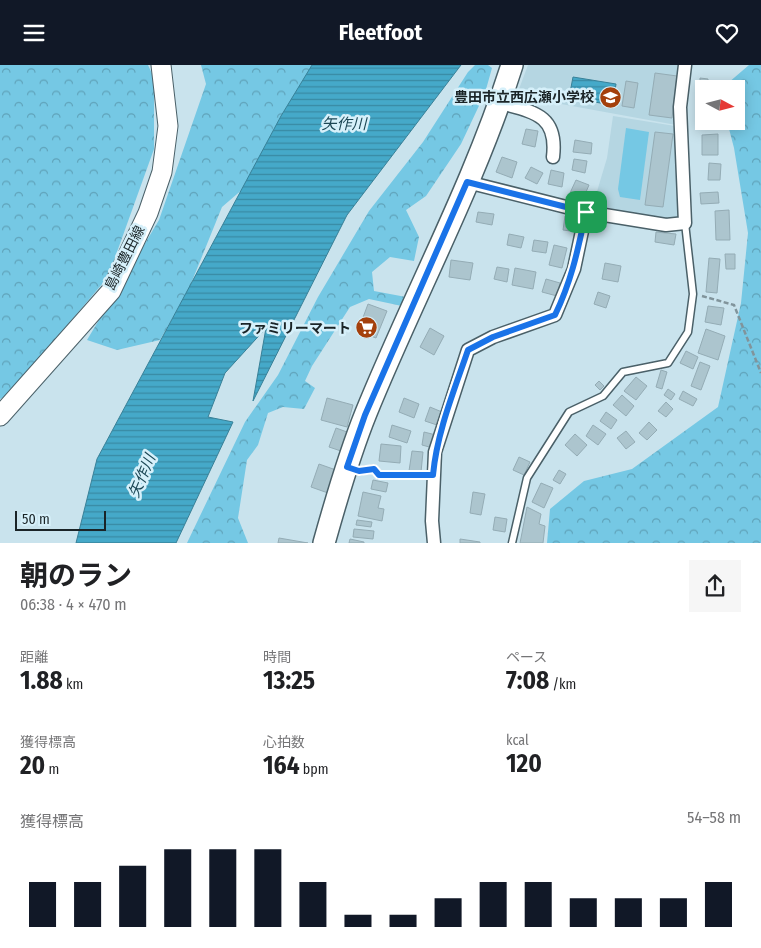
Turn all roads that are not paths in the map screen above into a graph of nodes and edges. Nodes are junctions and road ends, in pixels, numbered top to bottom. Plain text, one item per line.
1 (161, 65) edge
2 (512, 65) edge
3 (685, 65) edge
4 (500, 103) junction
5 (553, 157) dead end
6 (467, 182) junction
7 (586, 212) junction
8 (685, 223) junction
9 (0, 416) edge
10 (347, 467) junction
11 (433, 475) junction
12 (324, 543) edge
13 (434, 543) edge
14 (512, 543) edge

1 - 9 main road, 島崎豊田線
2 - 4 main road
3 - 8 street
4 - 5 street
4 - 6 main road
6 - 7 street
6 - 10 main road
7 - 8 street
7 - 11 street
8 - 14 lane
10 - 11 lane
10 - 12 main road
11 - 13 street

